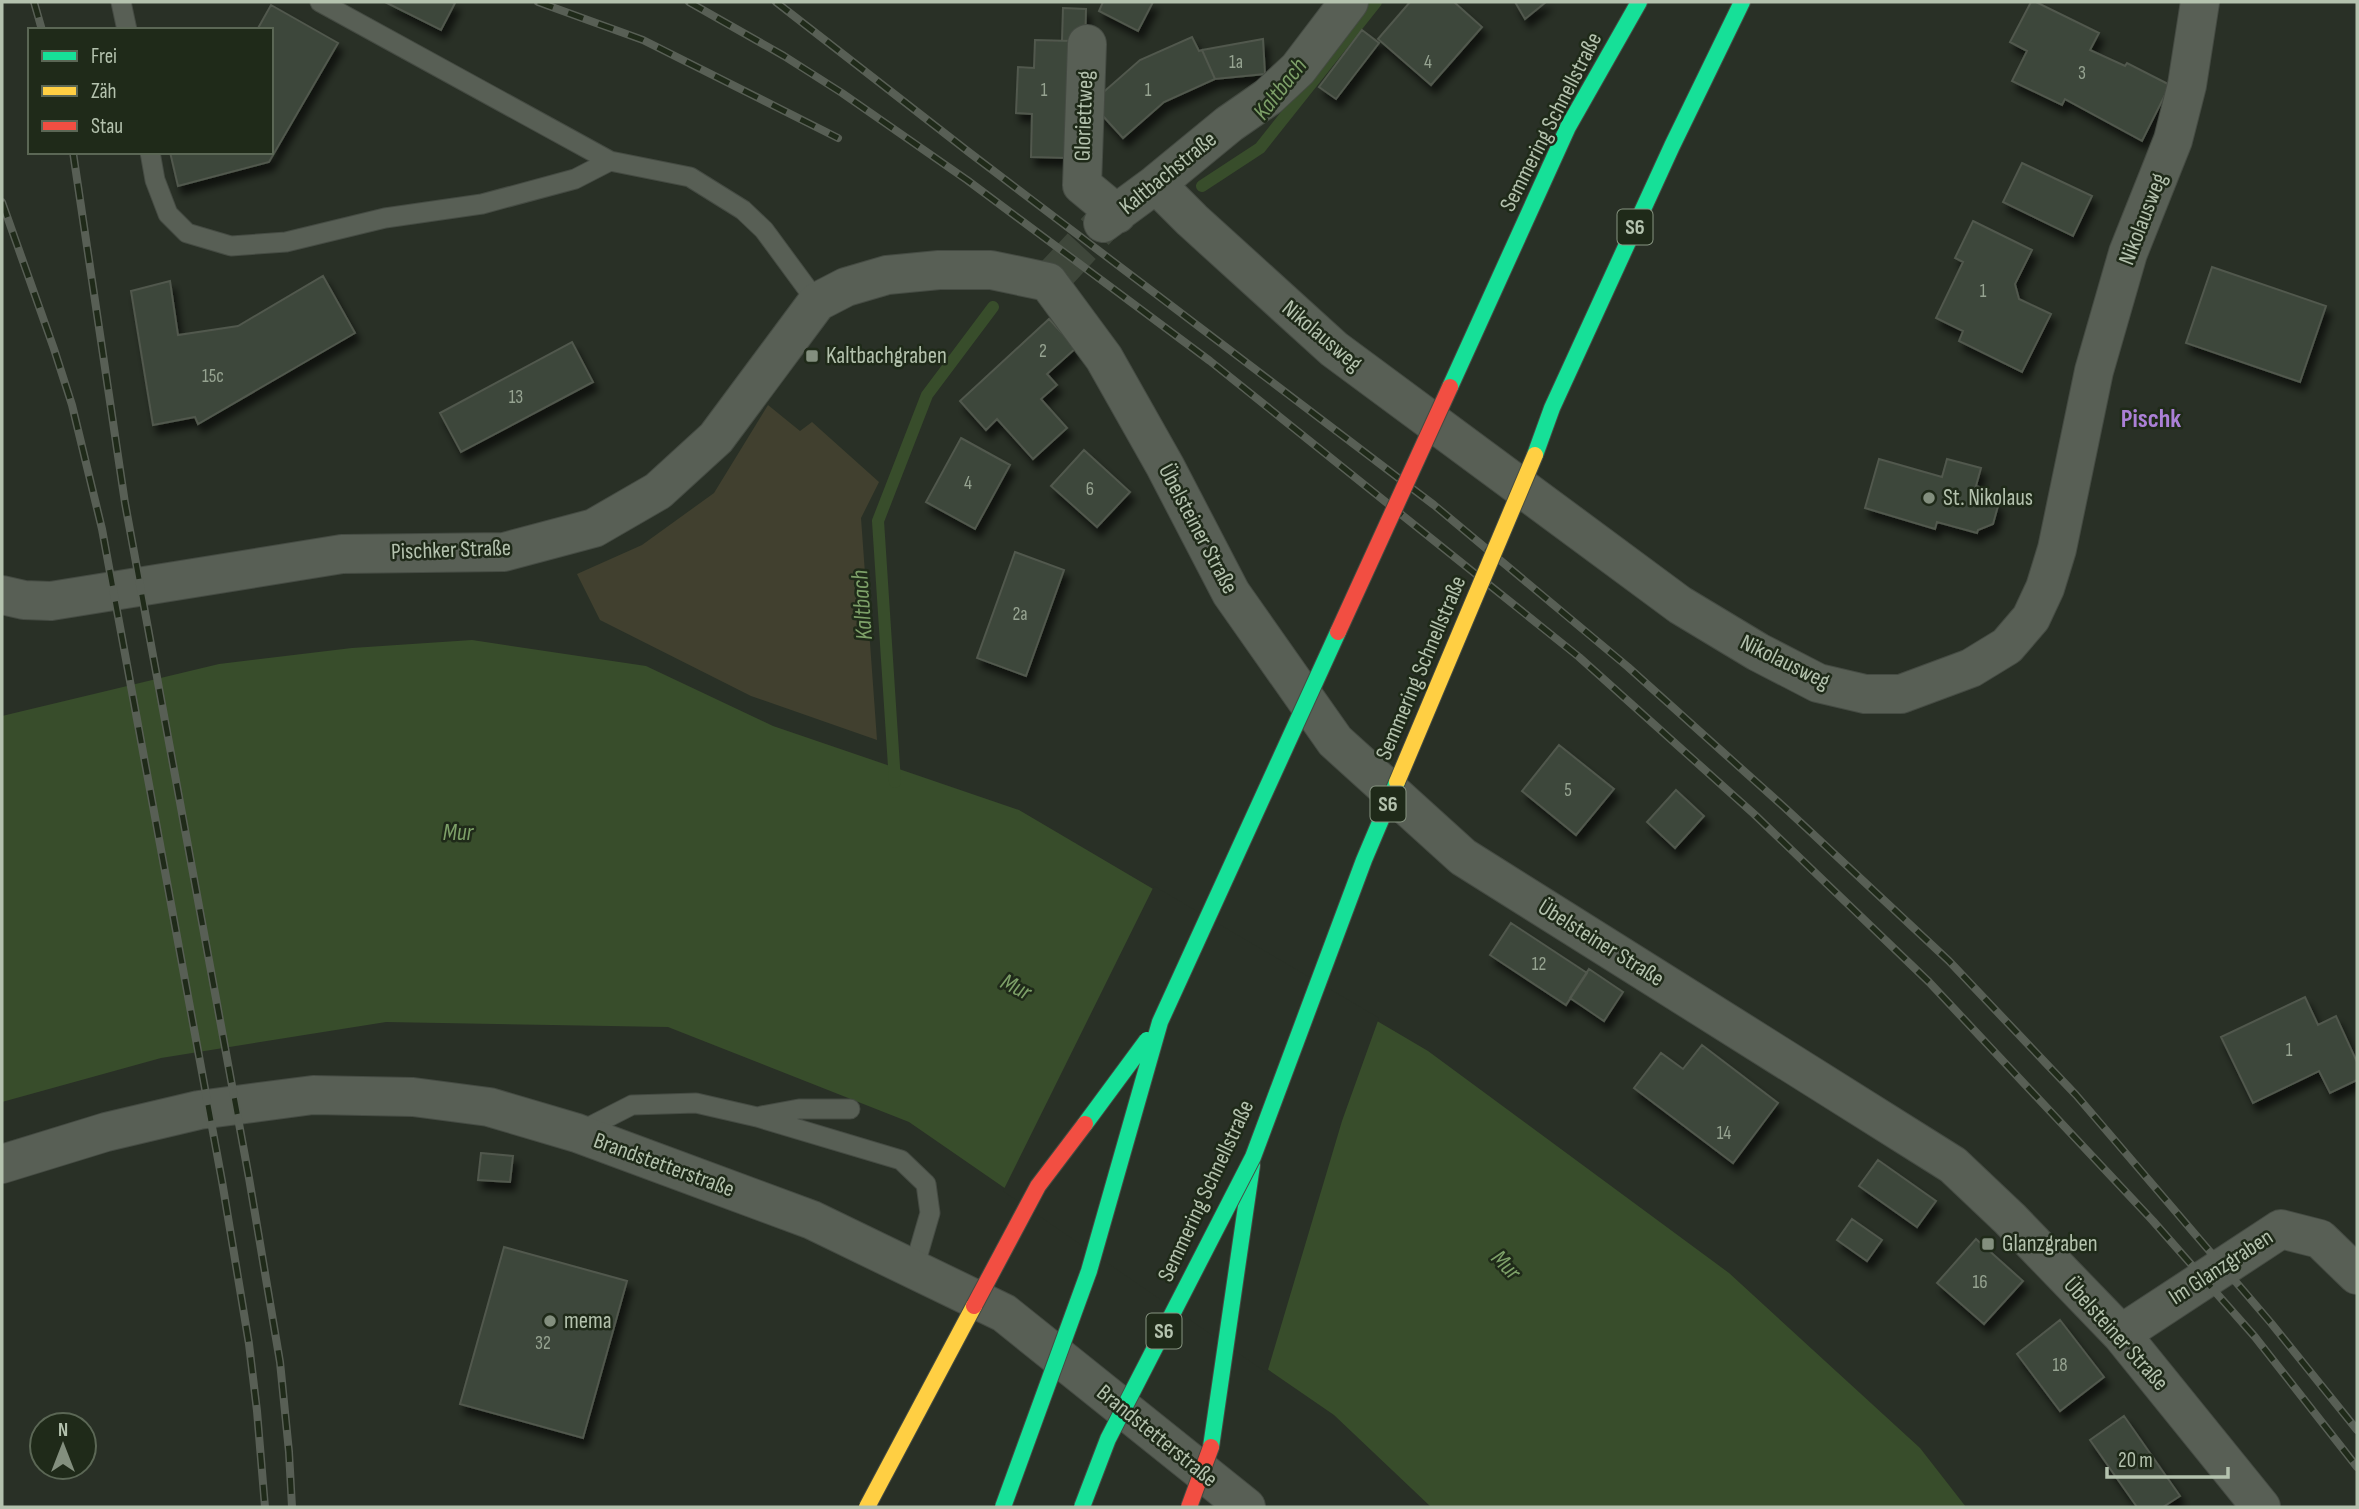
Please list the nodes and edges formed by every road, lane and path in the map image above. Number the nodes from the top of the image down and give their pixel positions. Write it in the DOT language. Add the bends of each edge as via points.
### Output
graph roads {
  1 [pos="121,2"];
  2 [pos="320,2"];
  3 [pos="1349,2"];
  4 [pos="1639,2"];
  5 [pos="1742,2"];
  6 [pos="2200,2"];
  7 [pos="127,28"];
  8 [pos="1087,44"];
  9 [pos="150,154"];
  10 [pos="610,161"];
  11 [pos="1156,184"];
  12 [pos="1110,219"];
  13 [pos="1052,278"];
  14 [pos="817,302"];
  15 [pos="2,595"];
  16 [pos="1160,1022"];
  17 [pos="850,1110"];
  18 [pos="757,1117"];
  19 [pos="577,1133"];
  20 [pos="1253,1157"];
  21 [pos="2,1164"];
  22 [pos="914,1268"];
  23 [pos="2357,1275"];
  24 [pos="2120,1334"];
  25 [pos="1211,1447"];
  26 [pos="867,1507"];
  27 [pos="1003,1507"];
  28 [pos="1082,1507"];
  29 [pos="1189,1507"];
  30 [pos="1205,1507"];
  31 [pos="1246,1507"];
  32 [pos="2261,1507"];
  1 -- 7 [label="lane"];
  2 -- 10 [label="lane"];
  3 -- 11 [label="street, Kaltbachstraße" via="1298,69"];
  4 -- 16 [label="highway, Semmering Schnellstraße, bridge" via="1568,127"];
  5 -- 20 [label="highway, Semmering Schnellstraße / S6, bridge" via="1552,408 1364,860"];
  6 -- 11 [label="street, Nikolausweg" via="2173,140 2128,253 2094,371 2045,588 2031,618 2007,646 1971,668 1901,694 1865,694 1818,683 1680,605 1334,349"];
  8 -- 12 [label="street, Gloriettweg" via="1082,185"];
  9 -- 10 [label="lane" via="168,214 187,233 232,246 286,242 385,218 482,204 575,179"];
  10 -- 14 [label="lane" via="690,177 743,210 764,230"];
  11 -- 12 [label="street, Kaltbachstraße"];
  13 -- 14 [label="street, Pischker Straße" via="991,270 887,275 846,287"];
  13 -- 24 [label="street, Übelsteiner Straße" via="1104,358 1231,593 1335,741 1463,857 1953,1165"];
  14 -- 15 [label="street, Pischker Straße" via="716,438 658,491 594,528 504,552 342,554 51,601"];
  16 -- 26 [label="highway, bridge" via="1038,1186"];
  16 -- 27 [label="highway, Semmering Schnellstraße, bridge" via="1089,1271"];
  17 -- 18 [label="lane" via="799,1109"];
  18 -- 19 [label="lane" via="696,1103 632,1105"];
  18 -- 22 [label="lane" via="901,1160 926,1184 930,1213"];
  19 -- 21 [label="street, Brandstetterstraße" via="489,1107 413,1097 313,1095 200,1110 106,1132"];
  19 -- 22 [label="street, Brandstetterstraße" via="812,1220"];
  20 -- 25 [label="highway, bridge"];
  20 -- 28 [label="highway, Semmering Schnellstraße / S6, bridge" via="1108,1439"];
  22 -- 31 [label="street, Brandstetterstraße" via="1004,1313"];
  23 -- 24 [label="street, Im Glanzgraben" via="2320,1240 2281,1229"];
  24 -- 32 [label="street, Übelsteiner Straße"];
  25 -- 29 [label="highway, bridge"];
  25 -- 30 [label="highway, bridge"];
}
